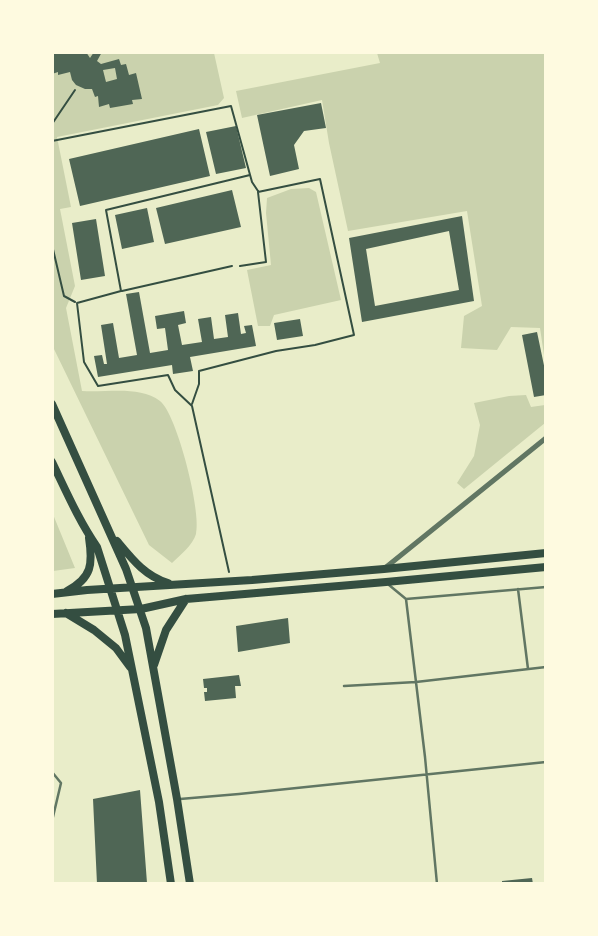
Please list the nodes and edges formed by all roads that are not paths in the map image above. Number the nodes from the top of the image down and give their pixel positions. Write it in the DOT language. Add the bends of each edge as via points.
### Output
graph roads {
  1 [pos="52,404"];
  2 [pos="545,438"];
  3 [pos="52,462"];
  4 [pos="109,530"];
  5 [pos="89,536"];
  6 [pos="545,553"];
  7 [pos="545,567"];
  8 [pos="384,569"];
  9 [pos="386,582"];
  10 [pos="174,585"];
  11 [pos="133,587"];
  12 [pos="545,587"];
  13 [pos="111,589"];
  14 [pos="518,589"];
  15 [pos="57,594"];
  16 [pos="186,598"];
  17 [pos="406,599"];
  18 [pos="141,609"];
  19 [pos="116,610"];
  20 [pos="66,613"];
  21 [pos="52,614"];
  22 [pos="153,667"];
  23 [pos="545,667"];
  24 [pos="528,669"];
  25 [pos="132,670"];
  26 [pos="416,682"];
  27 [pos="344,686"];
  28 [pos="545,762"];
  29 [pos="52,772"];
  30 [pos="426,775"];
  31 [pos="177,799"];
  32 [pos="52,821"];
  33 [pos="171,884"];
  34 [pos="190,884"];
  35 [pos="437,884"];
  1 -- 4 [label="main road"];
  2 -- 8 [label="street"];
  3 -- 5 [label="main road"];
  4 -- 10 [label="main road" via="141,569"];
  4 -- 11 [label="main road"];
  5 -- 13 [label="main road"];
  5 -- 15 [label="main road" via="89,571 81,584"];
  6 -- 8 [label="main road"];
  7 -- 9 [label="main road"];
  8 -- 9 [label="main road"];
  8 -- 10 [label="main road"];
  9 -- 16 [label="main road"];
  9 -- 17 [label="lane"];
  10 -- 11 [label="main road"];
  11 -- 13 [label="main road"];
  11 -- 18 [label="main road"];
  12 -- 14 [label="lane"];
  13 -- 15 [label="main road"];
  13 -- 19 [label="main road"];
  14 -- 17 [label="lane"];
  14 -- 24 [label="lane"];
  16 -- 18 [label="main road"];
  16 -- 22 [label="main road" via="166,630"];
  17 -- 26 [label="lane"];
  18 -- 19 [label="main road"];
  18 -- 22 [label="main road"];
  19 -- 20 [label="main road"];
  19 -- 25 [label="main road"];
  20 -- 21 [label="main road"];
  20 -- 25 [label="main road" via="116,648"];
  22 -- 31 [label="main road"];
  23 -- 24 [label="lane"];
  24 -- 26 [label="lane"];
  25 -- 33 [label="main road"];
  26 -- 27 [label="lane"];
  26 -- 30 [label="lane"];
  28 -- 30 [label="lane"];
  29 -- 32 [label="lane" via="61,783"];
  30 -- 31 [label="lane"];
  30 -- 35 [label="lane"];
  31 -- 34 [label="main road"];
}
